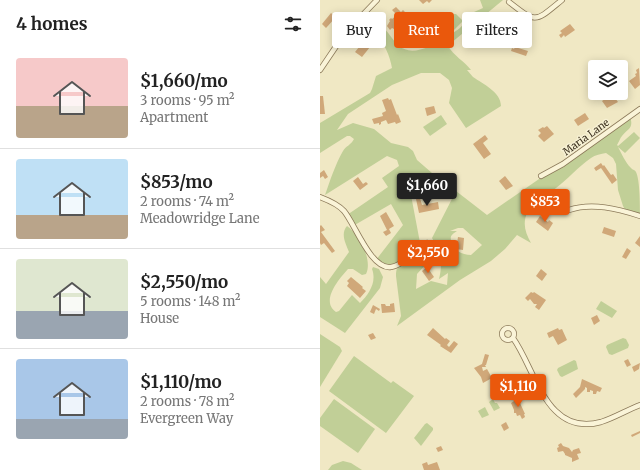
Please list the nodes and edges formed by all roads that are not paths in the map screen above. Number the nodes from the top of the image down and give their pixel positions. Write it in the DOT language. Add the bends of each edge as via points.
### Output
graph roads {
  1 [pos="377,0"];
  2 [pos="562,0"];
  3 [pos="509,2"];
  4 [pos="320,70"];
  5 [pos="640,109"];
  6 [pos="542,176"];
  7 [pos="320,197"];
  8 [pos="569,210"];
  9 [pos="640,216"];
  10 [pos="427,243"];
  11 [pos="513,338"];
  12 [pos="640,404"];
  1 -- 4 [label="street" via="347,32"];
  2 -- 3 [label="street" via="541,17 535,18 529,18"];
  5 -- 6 [label="street, Maria Lane"];
  7 -- 10 [label="street" via="336,204 344,211 370,254 385,267 391,268 399,264"];
  8 -- 9 [label="street" via="580,207 609,208"];
  11 -- 12 [label="street" via="547,402 561,417 582,424 594,424"];
}
